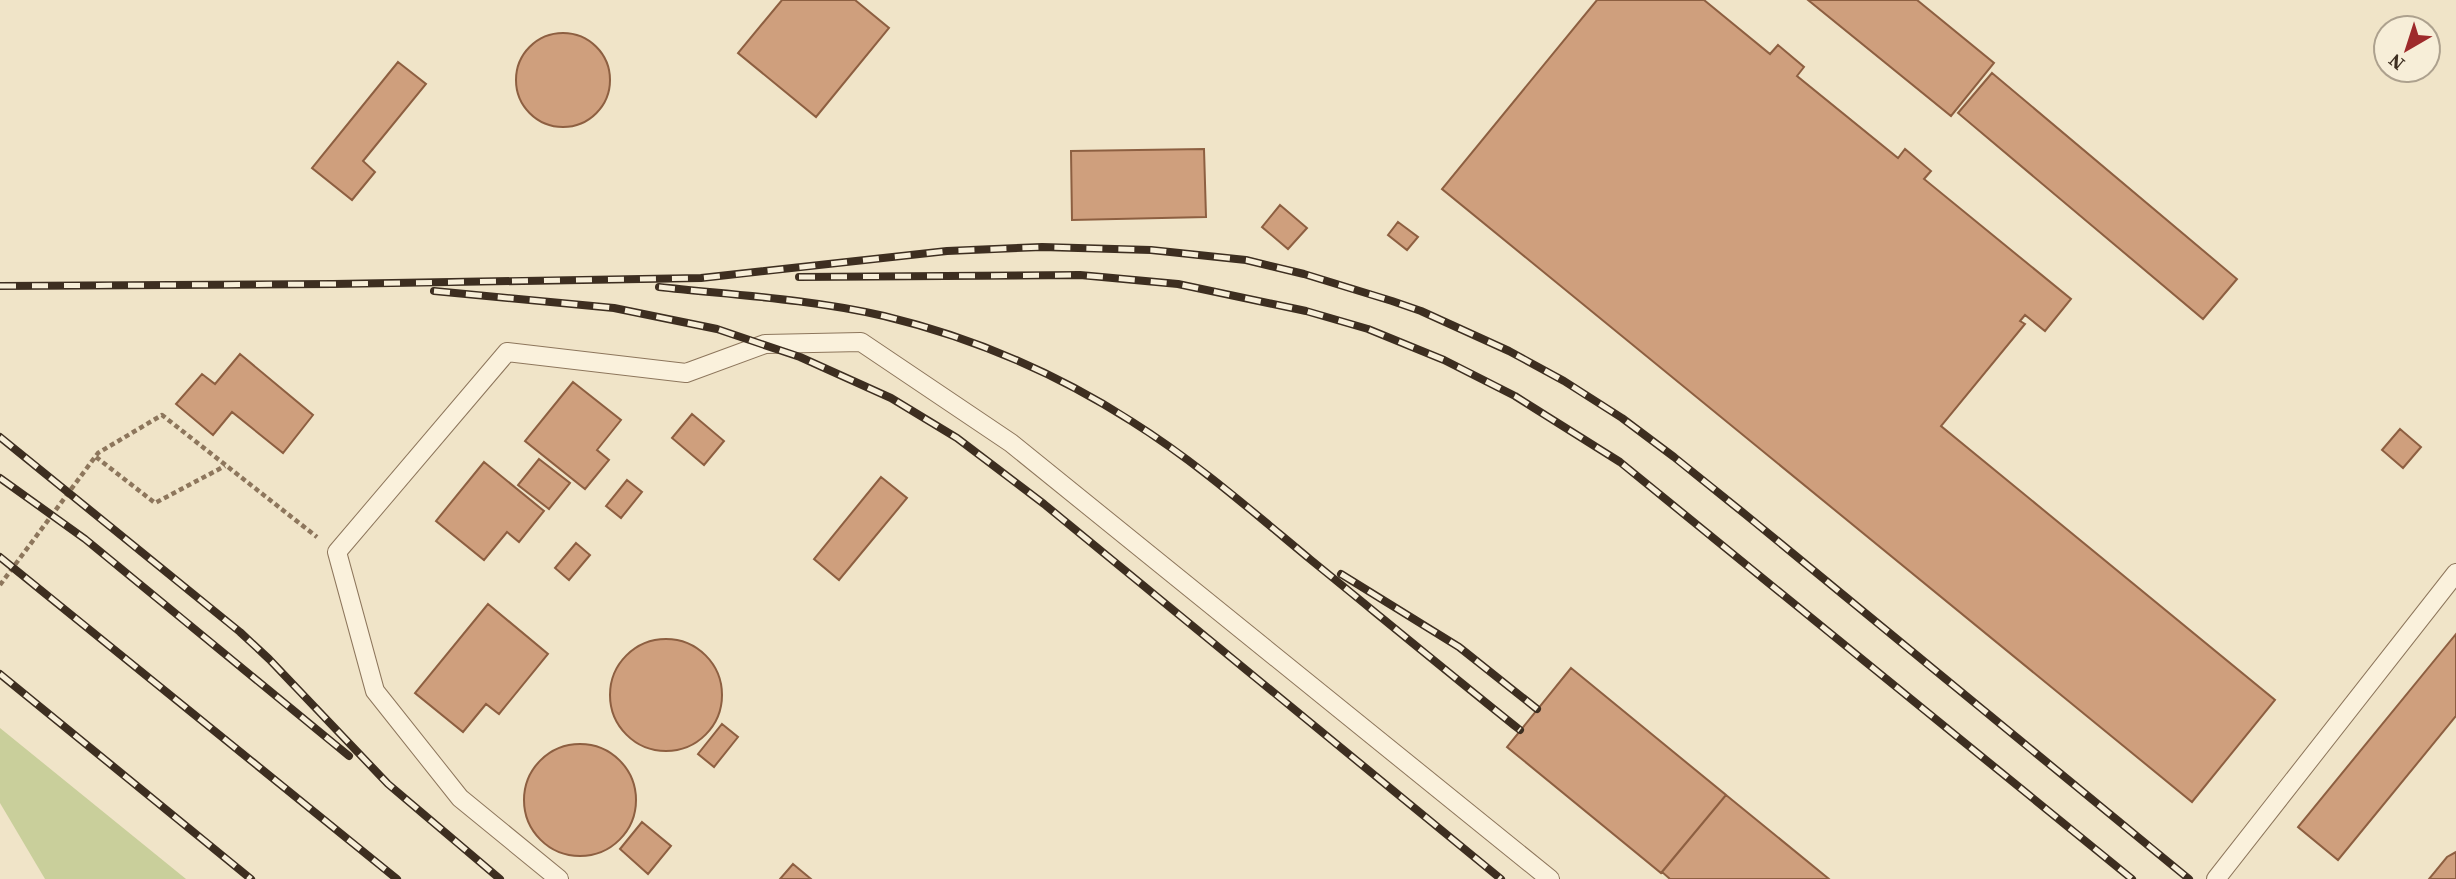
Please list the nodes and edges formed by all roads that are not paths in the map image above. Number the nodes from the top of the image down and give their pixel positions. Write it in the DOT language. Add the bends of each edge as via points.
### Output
graph roads {
  1 [pos="2456,573"];
  2 [pos="559,879"];
  3 [pos="1550,879"];
  4 [pos="2216,879"];
  1 -- 4 [label="lane"];
  2 -- 3 [label="lane" via="460,798 375,691 337,552 507,352 686,373 765,344 861,342 1011,443"];
}
